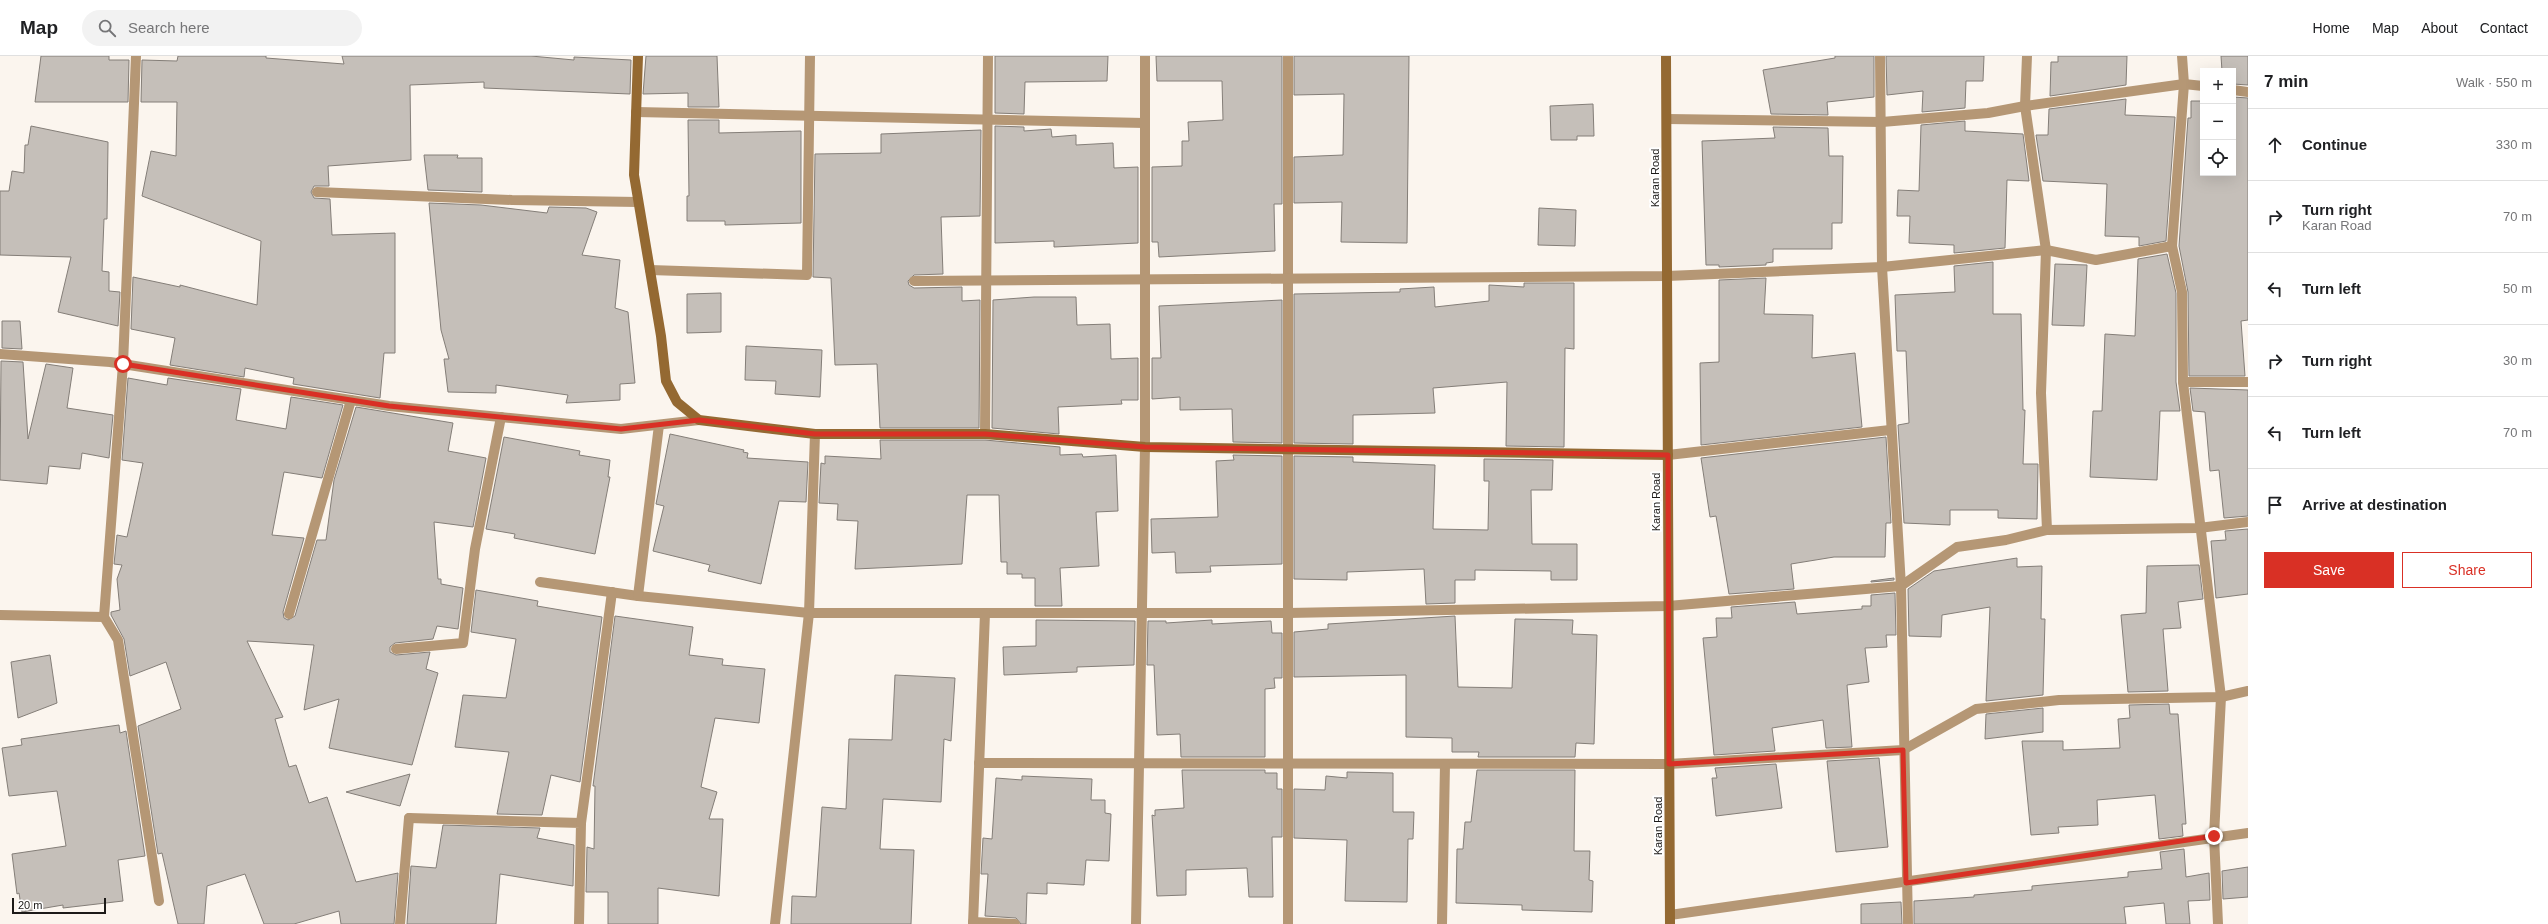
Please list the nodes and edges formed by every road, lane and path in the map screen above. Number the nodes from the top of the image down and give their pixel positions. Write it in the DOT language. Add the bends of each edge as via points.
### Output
graph roads {
  1 [pos="136,56"];
  2 [pos="638,56"];
  3 [pos="810,56"];
  4 [pos="988,56"];
  5 [pos="1145,56"];
  6 [pos="1288,56"];
  7 [pos="1666,56"];
  8 [pos="1880,56"];
  9 [pos="2027,56"];
  10 [pos="2182,56"];
  11 [pos="2184,84"];
  12 [pos="2200,86"];
  13 [pos="2236,90"];
  14 [pos="2248,92"];
  15 [pos="2025,106"];
  16 [pos="636,112"];
  17 [pos="809,116"];
  18 [pos="1667,119"];
  19 [pos="988,120"];
  20 [pos="1882,122"];
  21 [pos="1145,123"];
  22 [pos="317,192"];
  23 [pos="638,202"];
  24 [pos="2172,246"];
  25 [pos="2046,250"];
  26 [pos="1882,267"];
  27 [pos="650,270"];
  28 [pos="1667,276"];
  29 [pos="1288,279"];
  30 [pos="988,280"];
  31 [pos="914,281"];
  32 [pos="1145,281"];
  33 [pos="0,354"];
  34 [pos="123,364"];
  35 [pos="2183,382"];
  36 [pos="2248,382"];
  37 [pos="351,400"];
  38 [pos="501,417"];
  39 [pos="699,420"];
  40 [pos="659,425"];
  41 [pos="1890,430"];
  42 [pos="815,434"];
  43 [pos="985,434"];
  44 [pos="1145,447"];
  45 [pos="1288,449"];
  46 [pos="1668,455"];
  47 [pos="2248,522"];
  48 [pos="2199,528"];
  49 [pos="2047,530"];
  50 [pos="540,582"];
  51 [pos="1901,586"];
  52 [pos="612,592"];
  53 [pos="638,596"];
  54 [pos="1668,606"];
  55 [pos="809,613"];
  56 [pos="985,613"];
  57 [pos="1141,613"];
  58 [pos="1288,613"];
  59 [pos="289,614"];
  60 [pos="0,615"];
  61 [pos="104,617"];
  62 [pos="396,648"];
  63 [pos="2248,691"];
  64 [pos="2221,697"];
  65 [pos="1903,750"];
  66 [pos="979,763"];
  67 [pos="1138,764"];
  68 [pos="1288,764"];
  69 [pos="1445,764"];
  70 [pos="1669,764"];
  71 [pos="581,823"];
  72 [pos="2248,833"];
  73 [pos="2214,836"];
  74 [pos="1906,883"];
  75 [pos="159,901"];
  76 [pos="1670,920"];
  77 [pos="973,923"];
  78 [pos="400,924"];
  79 [pos="579,924"];
  80 [pos="775,924"];
  81 [pos="1015,924"];
  82 [pos="1136,924"];
  83 [pos="1288,924"];
  84 [pos="1442,924"];
  85 [pos="1908,924"];
  86 [pos="2218,924"];
  1 -- 34 [label="street"];
  2 -- 16 [label="street"];
  3 -- 17 [label="street"];
  4 -- 19 [label="street"];
  5 -- 21 [label="street"];
  6 -- 29 [label="street"];
  7 -- 18 [label="street, Karan Road"];
  8 -- 20 [label="street"];
  9 -- 15 [label="street"];
  10 -- 11 [label="street"];
  11 -- 12 [label="street"];
  11 -- 15 [label="street"];
  11 -- 24 [label="street"];
  13 -- 14 [label="street"];
  15 -- 20 [label="street" via="1988,113"];
  15 -- 25 [label="street"];
  16 -- 17 [label="street"];
  16 -- 23 [label="street" via="634,175"];
  17 -- 19 [label="street"];
  17 -- 27 [label="street" via="807,275"];
  18 -- 20 [label="street"];
  18 -- 28 [label="street, Karan Road"];
  19 -- 21 [label="street"];
  19 -- 30 [label="street"];
  20 -- 26 [label="street"];
  21 -- 32 [label="street"];
  22 -- 23 [label="street"];
  23 -- 27 [label="street"];
  24 -- 25 [label="street" via="2096,260"];
  24 -- 35 [label="street" via="2182,292"];
  25 -- 26 [label="street"];
  25 -- 49 [label="street" via="2041,393"];
  26 -- 28 [label="street"];
  26 -- 41 [label="street"];
  27 -- 39 [label="street" via="666,382 677,402"];
  28 -- 29 [label="street"];
  28 -- 46 [label="street, Karan Road"];
  29 -- 32 [label="street"];
  29 -- 45 [label="street"];
  30 -- 31 [label="street"];
  30 -- 32 [label="street"];
  30 -- 43 [label="street"];
  32 -- 44 [label="street"];
  33 -- 34 [label="street"];
  34 -- 37 [label="street"];
  34 -- 61 [label="street"];
  35 -- 36 [label="street"];
  35 -- 48 [label="street"];
  37 -- 38 [label="street"];
  37 -- 59 [label="street"];
  38 -- 40 [label="street" via="621,429"];
  38 -- 62 [label="street" via="475,549 463,643"];
  39 -- 40 [label="street"];
  39 -- 42 [label="street"];
  40 -- 53 [label="street"];
  41 -- 46 [label="street"];
  41 -- 51 [label="street"];
  42 -- 43 [label="street"];
  42 -- 55 [label="street"];
  43 -- 44 [label="street"];
  44 -- 45 [label="street"];
  44 -- 57 [label="street"];
  45 -- 46 [label="street"];
  45 -- 58 [label="street"];
  46 -- 54 [label="street, Karan Road"];
  47 -- 48 [label="street"];
  48 -- 49 [label="street"];
  48 -- 64 [label="street"];
  49 -- 51 [label="street" via="2006,540 1957,547"];
  50 -- 52 [label="street"];
  51 -- 54 [label="street"];
  51 -- 65 [label="street"];
  52 -- 53 [label="street"];
  52 -- 71 [label="street"];
  53 -- 55 [label="street"];
  54 -- 58 [label="street"];
  54 -- 70 [label="street, Karan Road"];
  55 -- 56 [label="street"];
  55 -- 80 [label="street"];
  56 -- 57 [label="street"];
  56 -- 66 [label="street"];
  57 -- 58 [label="street"];
  57 -- 67 [label="street"];
  58 -- 68 [label="street"];
  60 -- 61 [label="street"];
  61 -- 75 [label="street" via="118,640"];
  63 -- 64 [label="street"];
  64 -- 65 [label="street" via="2059,700 1976,709"];
  64 -- 73 [label="street"];
  65 -- 70 [label="street"];
  65 -- 74 [label="street"];
  66 -- 67 [label="street"];
  66 -- 77 [label="street"];
  67 -- 68 [label="street"];
  67 -- 82 [label="street"];
  68 -- 69 [label="street"];
  68 -- 83 [label="street"];
  69 -- 70 [label="street"];
  69 -- 84 [label="street"];
  70 -- 76 [label="street, Karan Road"];
  71 -- 78 [label="street" via="409,818"];
  71 -- 79 [label="street"];
  72 -- 73 [label="street"];
  73 -- 74 [label="street"];
  73 -- 86 [label="street"];
  74 -- 76 [label="street"];
  74 -- 85 [label="street"];
  77 -- 81 [label="street"];
}
